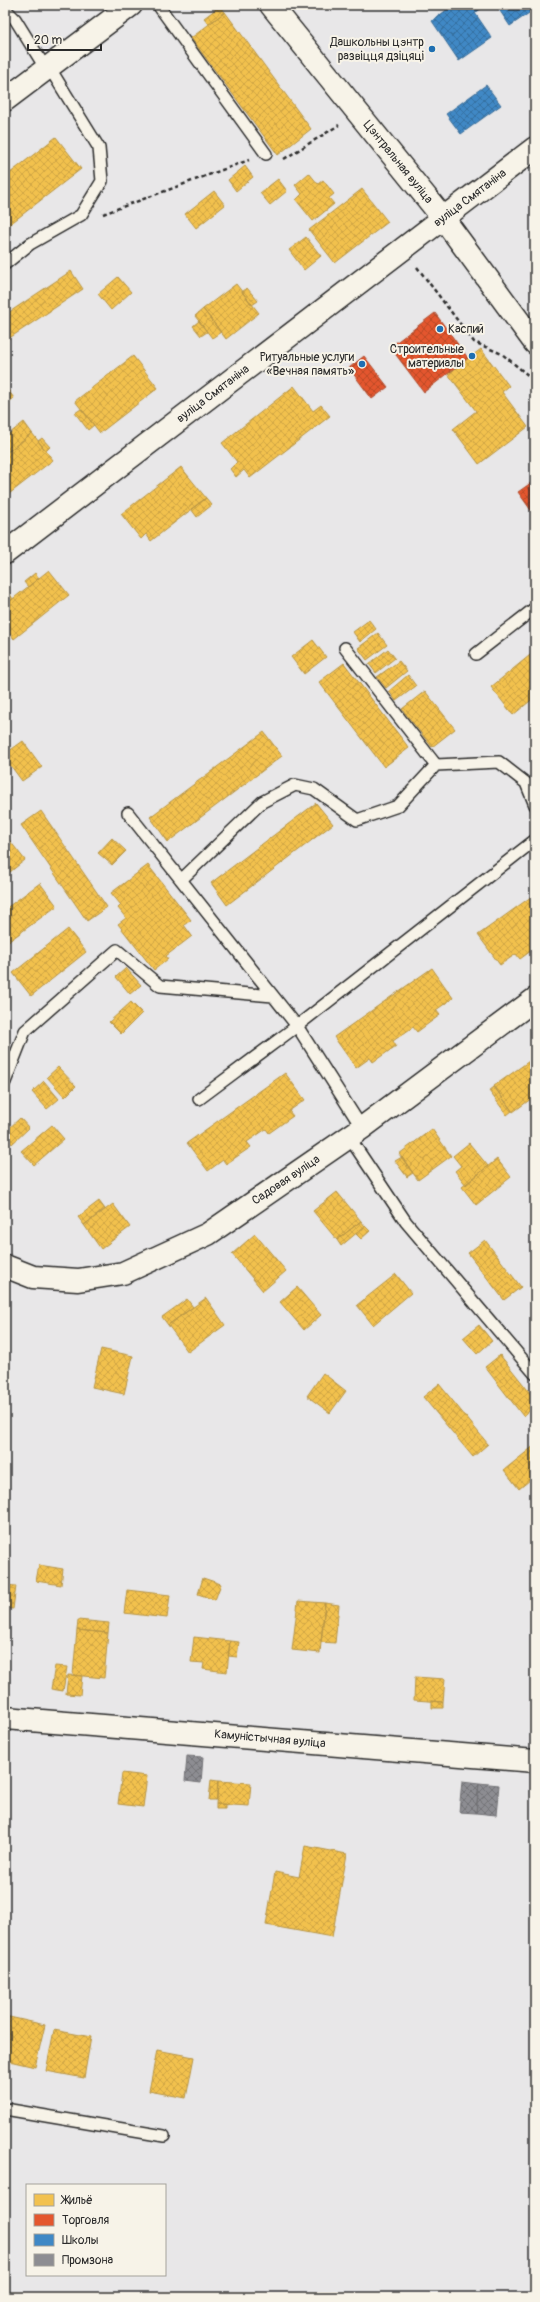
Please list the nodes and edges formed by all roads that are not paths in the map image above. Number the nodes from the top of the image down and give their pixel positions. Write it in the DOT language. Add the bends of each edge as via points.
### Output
graph roads {
  1 [pos="131,5"];
  2 [pos="158,5"];
  3 [pos="271,5"];
  4 [pos="5,9"];
  5 [pos="48,68"];
  6 [pos="5,100"];
  7 [pos="535,148"];
  8 [pos="266,154"];
  9 [pos="443,218"];
  10 [pos="5,264"];
  11 [pos="535,343"];
  12 [pos="5,553"];
  13 [pos="535,608"];
  14 [pos="345,648"];
  15 [pos="476,654"];
  16 [pos="436,765"];
  17 [pos="530,783"];
  18 [pos="535,805"];
  19 [pos="128,813"];
  20 [pos="535,840"];
  21 [pos="181,880"];
  22 [pos="273,996"];
  23 [pos="535,999"];
  24 [pos="297,1026"];
  25 [pos="5,1082"];
  26 [pos="199,1098"];
  27 [pos="356,1132"];
  28 [pos="5,1266"];
  29 [pos="535,1374"];
  30 [pos="5,1718"];
  31 [pos="535,1761"];
  32 [pos="5,2109"];
  33 [pos="164,2136"];
  1 -- 5 [label="street"];
  2 -- 8 [label="lane"];
  3 -- 9 [label="street, Цэнтральная вуліца"];
  4 -- 5 [label="lane" via="15,19"];
  5 -- 6 [label="street"];
  5 -- 10 [label="lane" via="99,148 102,181 81,215 30,244"];
  7 -- 9 [label="street, вуліца Смятаніна"];
  9 -- 11 [label="street, Цэнтральная вуліца"];
  9 -- 12 [label="street, вуліца Смятаніна"];
  13 -- 15 [label="lane"];
  14 -- 16 [label="lane"];
  16 -- 17 [label="lane" via="500,762"];
  16 -- 21 [label="lane" via="398,806 357,820 314,789 295,785 262,802"];
  17 -- 18 [label="lane"];
  19 -- 21 [label="lane"];
  20 -- 24 [label="lane"];
  21 -- 22 [label="lane"];
  22 -- 24 [label="lane"];
  22 -- 25 [label="lane" via="160,986 118,950 25,1031"];
  23 -- 27 [label="street, Садовая вуліца"];
  24 -- 26 [label="lane"];
  24 -- 27 [label="lane"];
  27 -- 28 [label="street, Садовая вуліца" via="208,1234 123,1273 78,1280 33,1277"];
  27 -- 29 [label="lane" via="406,1222"];
  30 -- 31 [label="street, Камуністычная вуліца"];
  32 -- 33 [label="lane"];
}
